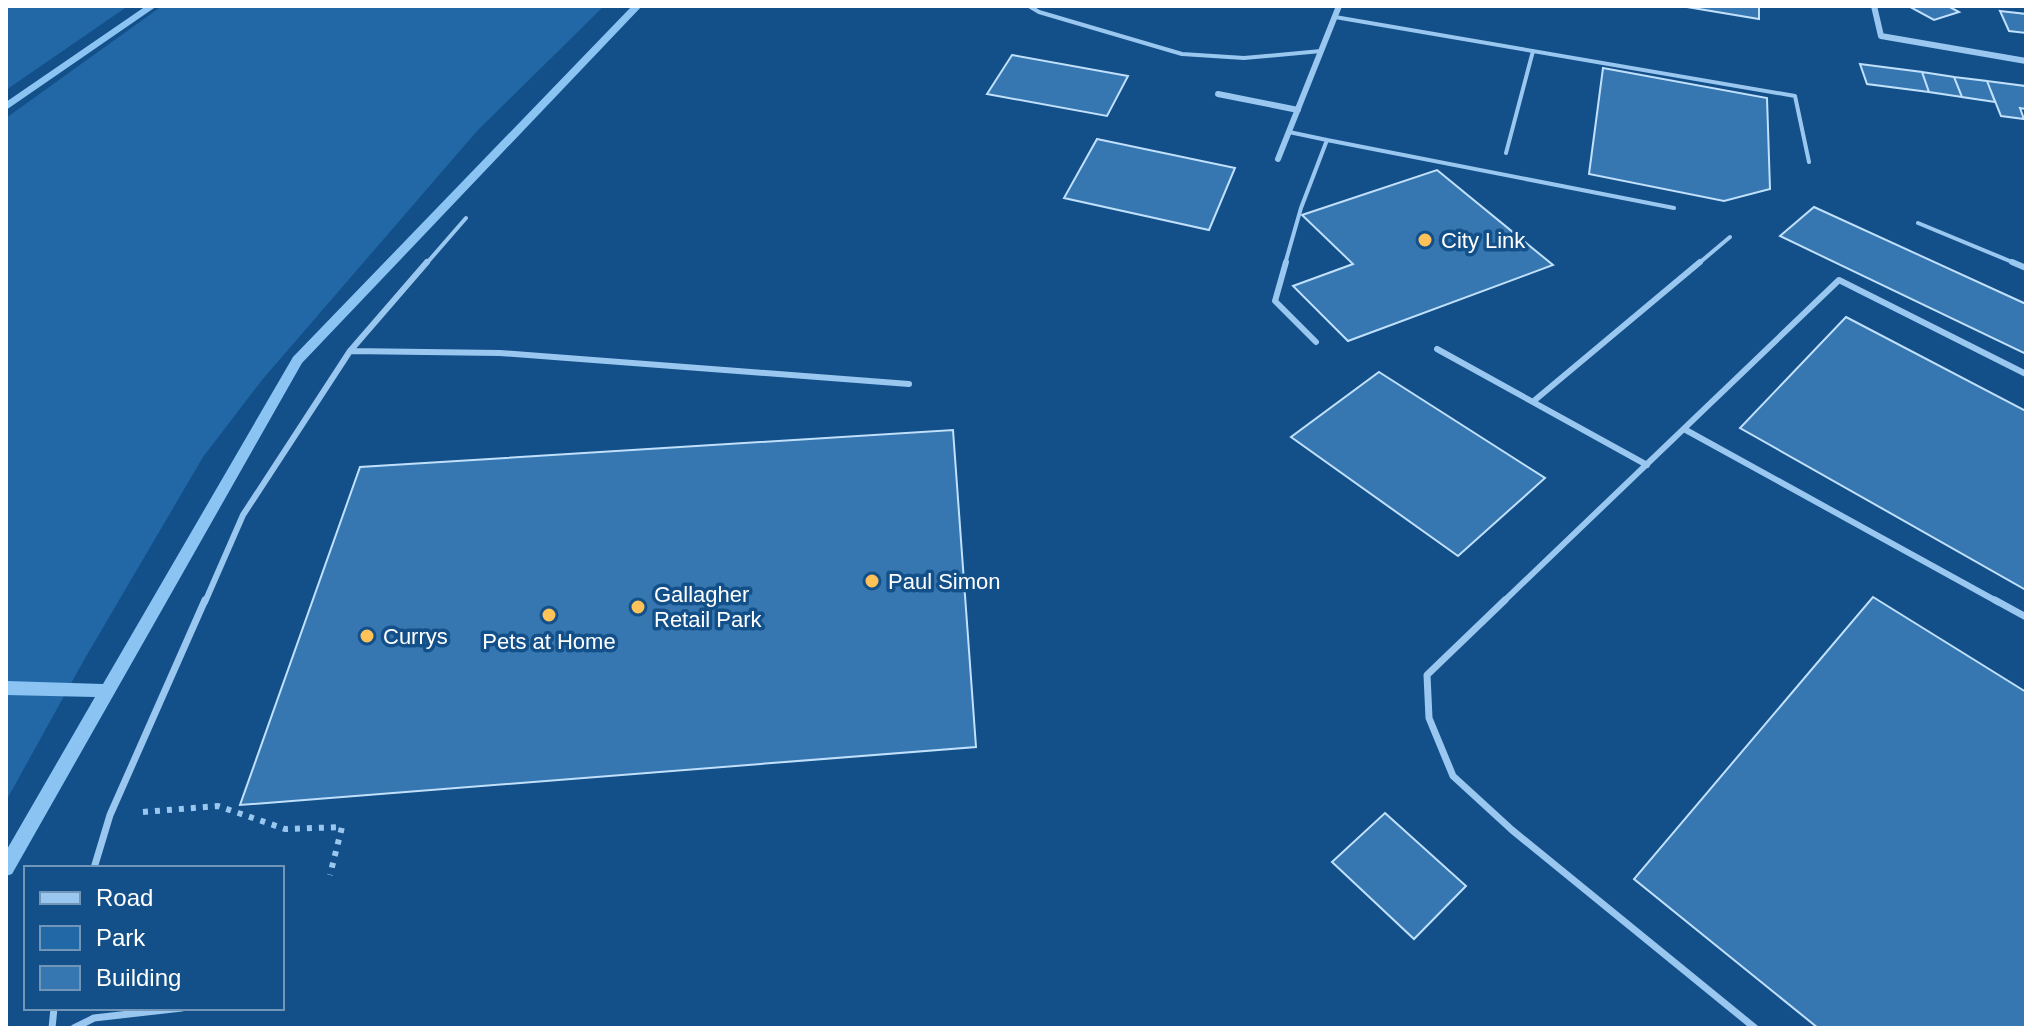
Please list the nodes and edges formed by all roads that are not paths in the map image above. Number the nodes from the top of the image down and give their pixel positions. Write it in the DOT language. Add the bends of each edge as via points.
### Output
graph roads {
  1 [pos="1029,6"];
  2 [pos="1339,6"];
  3 [pos="1874,6"];
  4 [pos="1335,17"];
  5 [pos="1321,51"];
  6 [pos="1533,51"];
  7 [pos="2026,61"];
  8 [pos="1218,94"];
  9 [pos="1298,110"];
  10 [pos="1289,132"];
  11 [pos="1327,140"];
  12 [pos="1506,153"];
  13 [pos="1278,159"];
  14 [pos="1809,162"];
  15 [pos="1674,208"];
  16 [pos="466,218"];
  17 [pos="1918,223"];
  18 [pos="1730,237"];
  19 [pos="2026,268"];
  20 [pos="1316,342"];
  21 [pos="1437,349"];
  22 [pos="350,351"];
  23 [pos="2026,374"];
  24 [pos="909,384"];
  25 [pos="1535,400"];
  26 [pos="1684,429"];
  27 [pos="1647,465"];
  28 [pos="2026,617"];
  29 [pos="95,866"];
  30 [pos="164,1010"];
  31 [pos="74,1028"];
  32 [pos="1755,1028"];
  1 -- 5 [label="lane" via="1182,54 1244,58"];
  2 -- 4 [label="street"];
  3 -- 7 [label="street" via="1881,36"];
  4 -- 5 [label="street"];
  4 -- 6 [label="lane"];
  5 -- 9 [label="street"];
  6 -- 12 [label="lane"];
  6 -- 14 [label="lane" via="1795,96"];
  8 -- 9 [label="street"];
  9 -- 10 [label="street"];
  10 -- 11 [label="lane"];
  10 -- 13 [label="street"];
  11 -- 15 [label="lane"];
  11 -- 20 [label="lane" via="1275,301"];
  16 -- 22 [label="lane"];
  17 -- 19 [label="lane"];
  18 -- 25 [label="lane"];
  21 -- 25 [label="lane"];
  22 -- 24 [label="lane" via="500,353"];
  22 -- 29 [label="lane" via="243,515 110,815"];
  23 -- 26 [label="lane" via="1839,280"];
  25 -- 27 [label="lane"];
  26 -- 27 [label="lane"];
  26 -- 28 [label="lane"];
  27 -- 32 [label="lane" via="1427,675 1429,718 1453,776"];
  30 -- 31 [label="lane" via="94,1018"];
}
